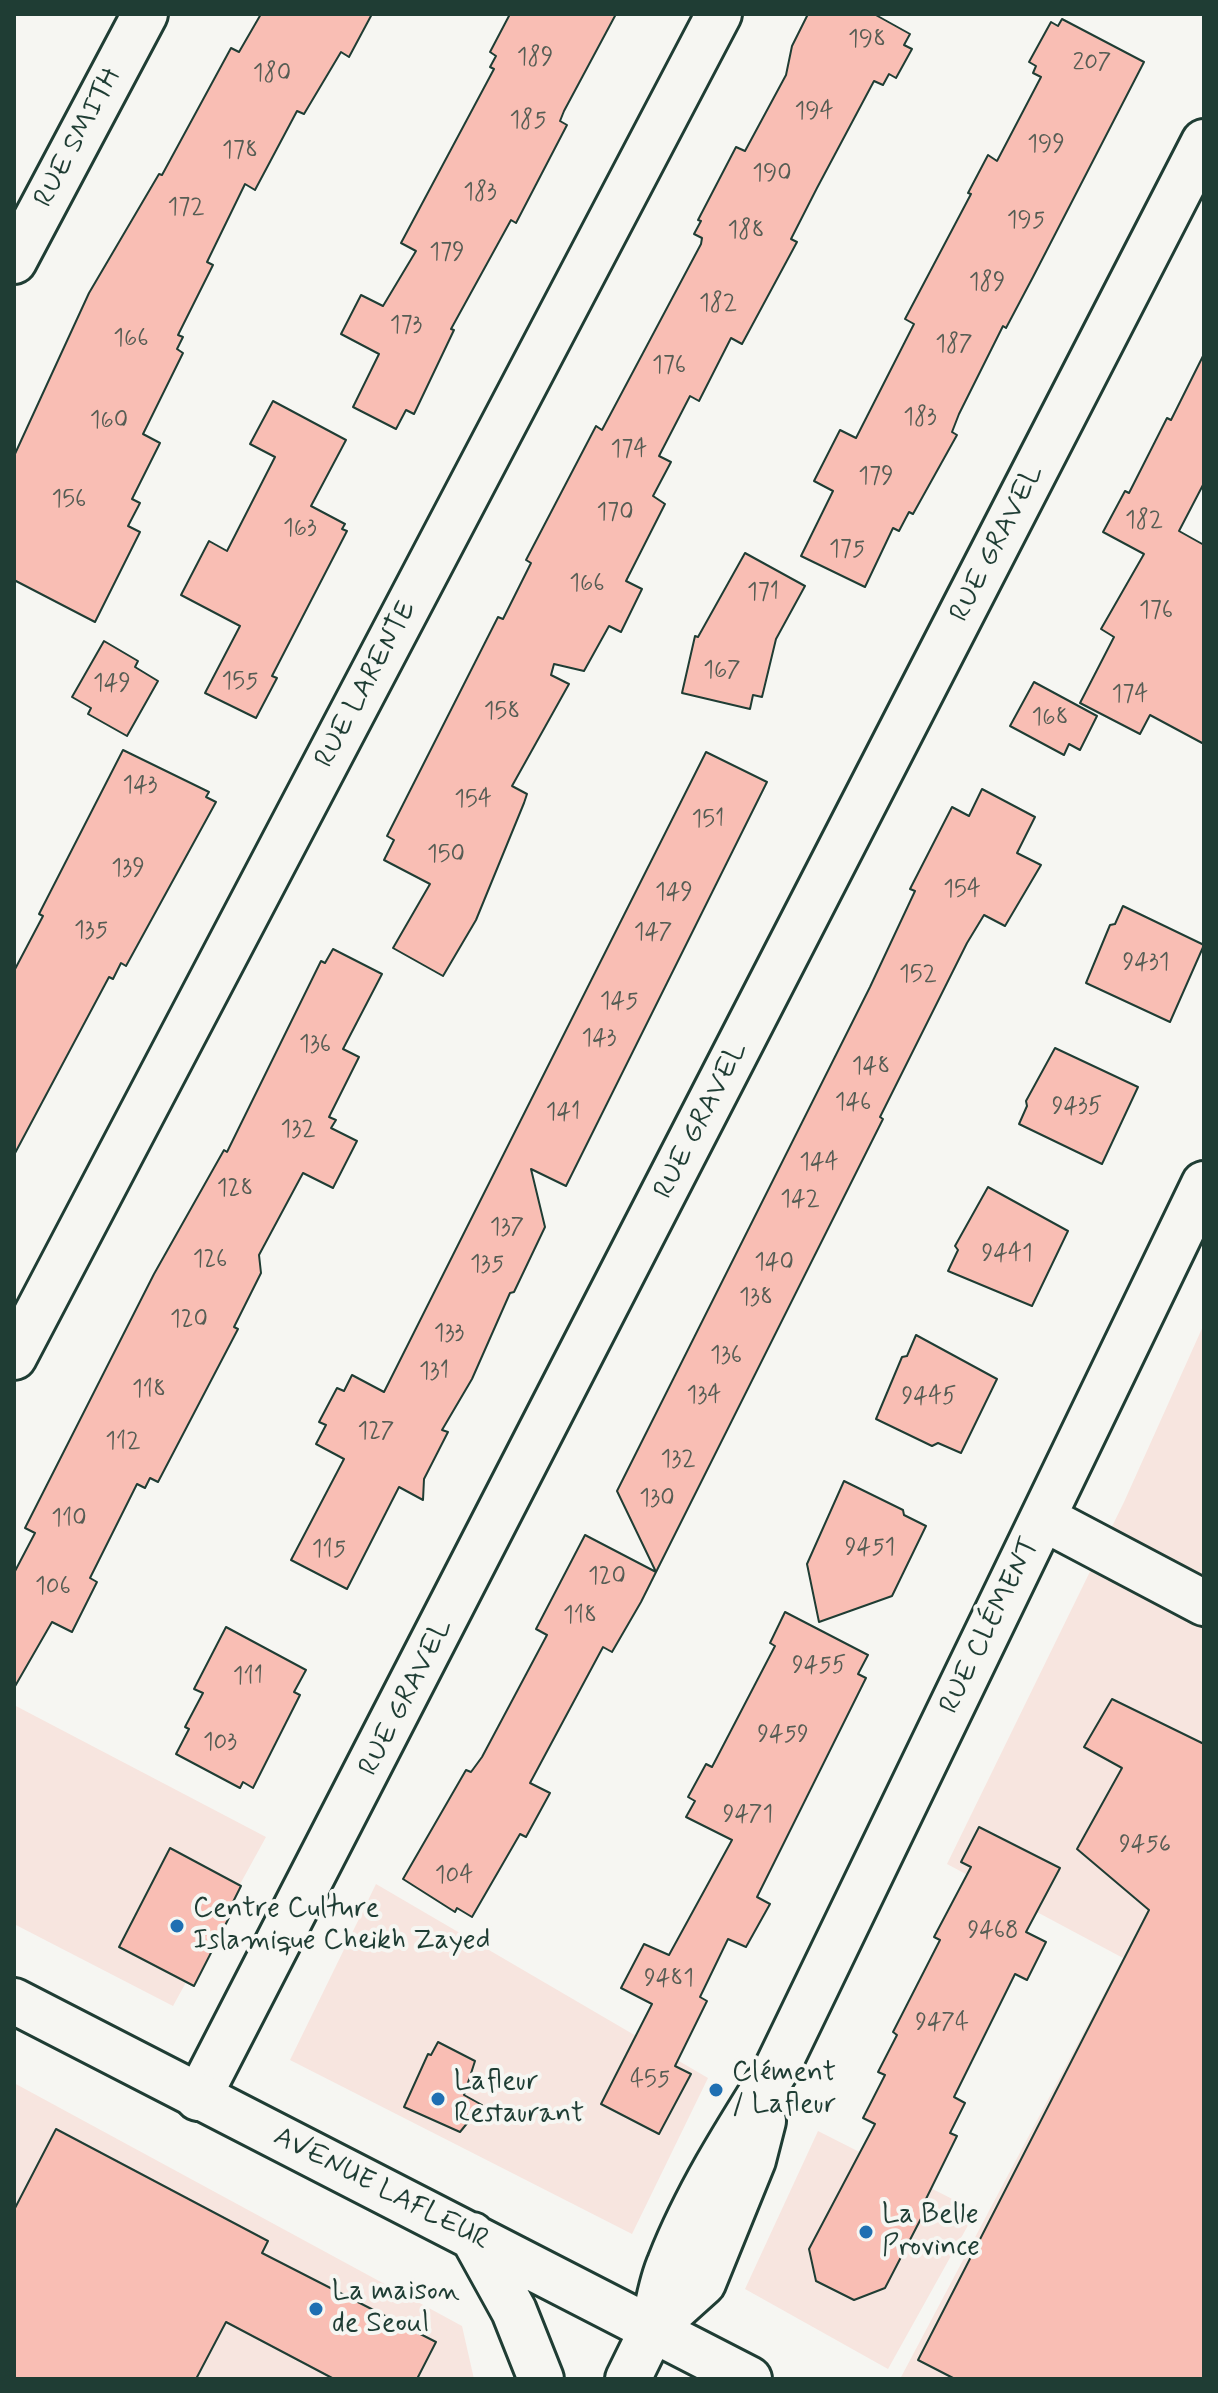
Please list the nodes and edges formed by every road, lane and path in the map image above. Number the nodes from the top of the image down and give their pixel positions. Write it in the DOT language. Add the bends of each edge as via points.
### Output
graph roads {
  1 [pos="145,14"];
  2 [pos="719,14"];
  3 [pos="1204,142"];
  4 [pos="14,261"];
  5 [pos="1204,1184"];
  6 [pos="14,1357"];
  7 [pos="1043,1518"];
  8 [pos="1204,1603"];
  9 [pos="14,2001"];
  10 [pos="198,2098"];
  11 [pos="472,2235"];
  12 [pos="653,2328"];
  13 [pos="541,2379"];
  14 [pos="628,2379"];
  15 [pos="749,2379"];
  1 -- 4 [label="street, RUE SMITH"];
  2 -- 6 [label="street, RUE LARENTE"];
  3 -- 10 [label="street, RUE GRAVEL"];
  5 -- 7 [label="street, RUE CLÉMENT"];
  7 -- 8 [label="street"];
  7 -- 12 [label="street, RUE CLÉMENT" via="777,2068 753,2160 716,2258 703,2283"];
  9 -- 10 [label="street, AVENUE LAFLEUR"];
  10 -- 11 [label="street, AVENUE LAFLEUR"];
  11 -- 12 [label="street, AVENUE LAFLEUR"];
  11 -- 13 [label="street" via="514,2311"];
  12 -- 14 [label="street, RUE CLÉMENT"];
  12 -- 15 [label="street, AVENUE LAFLEUR"];
}
